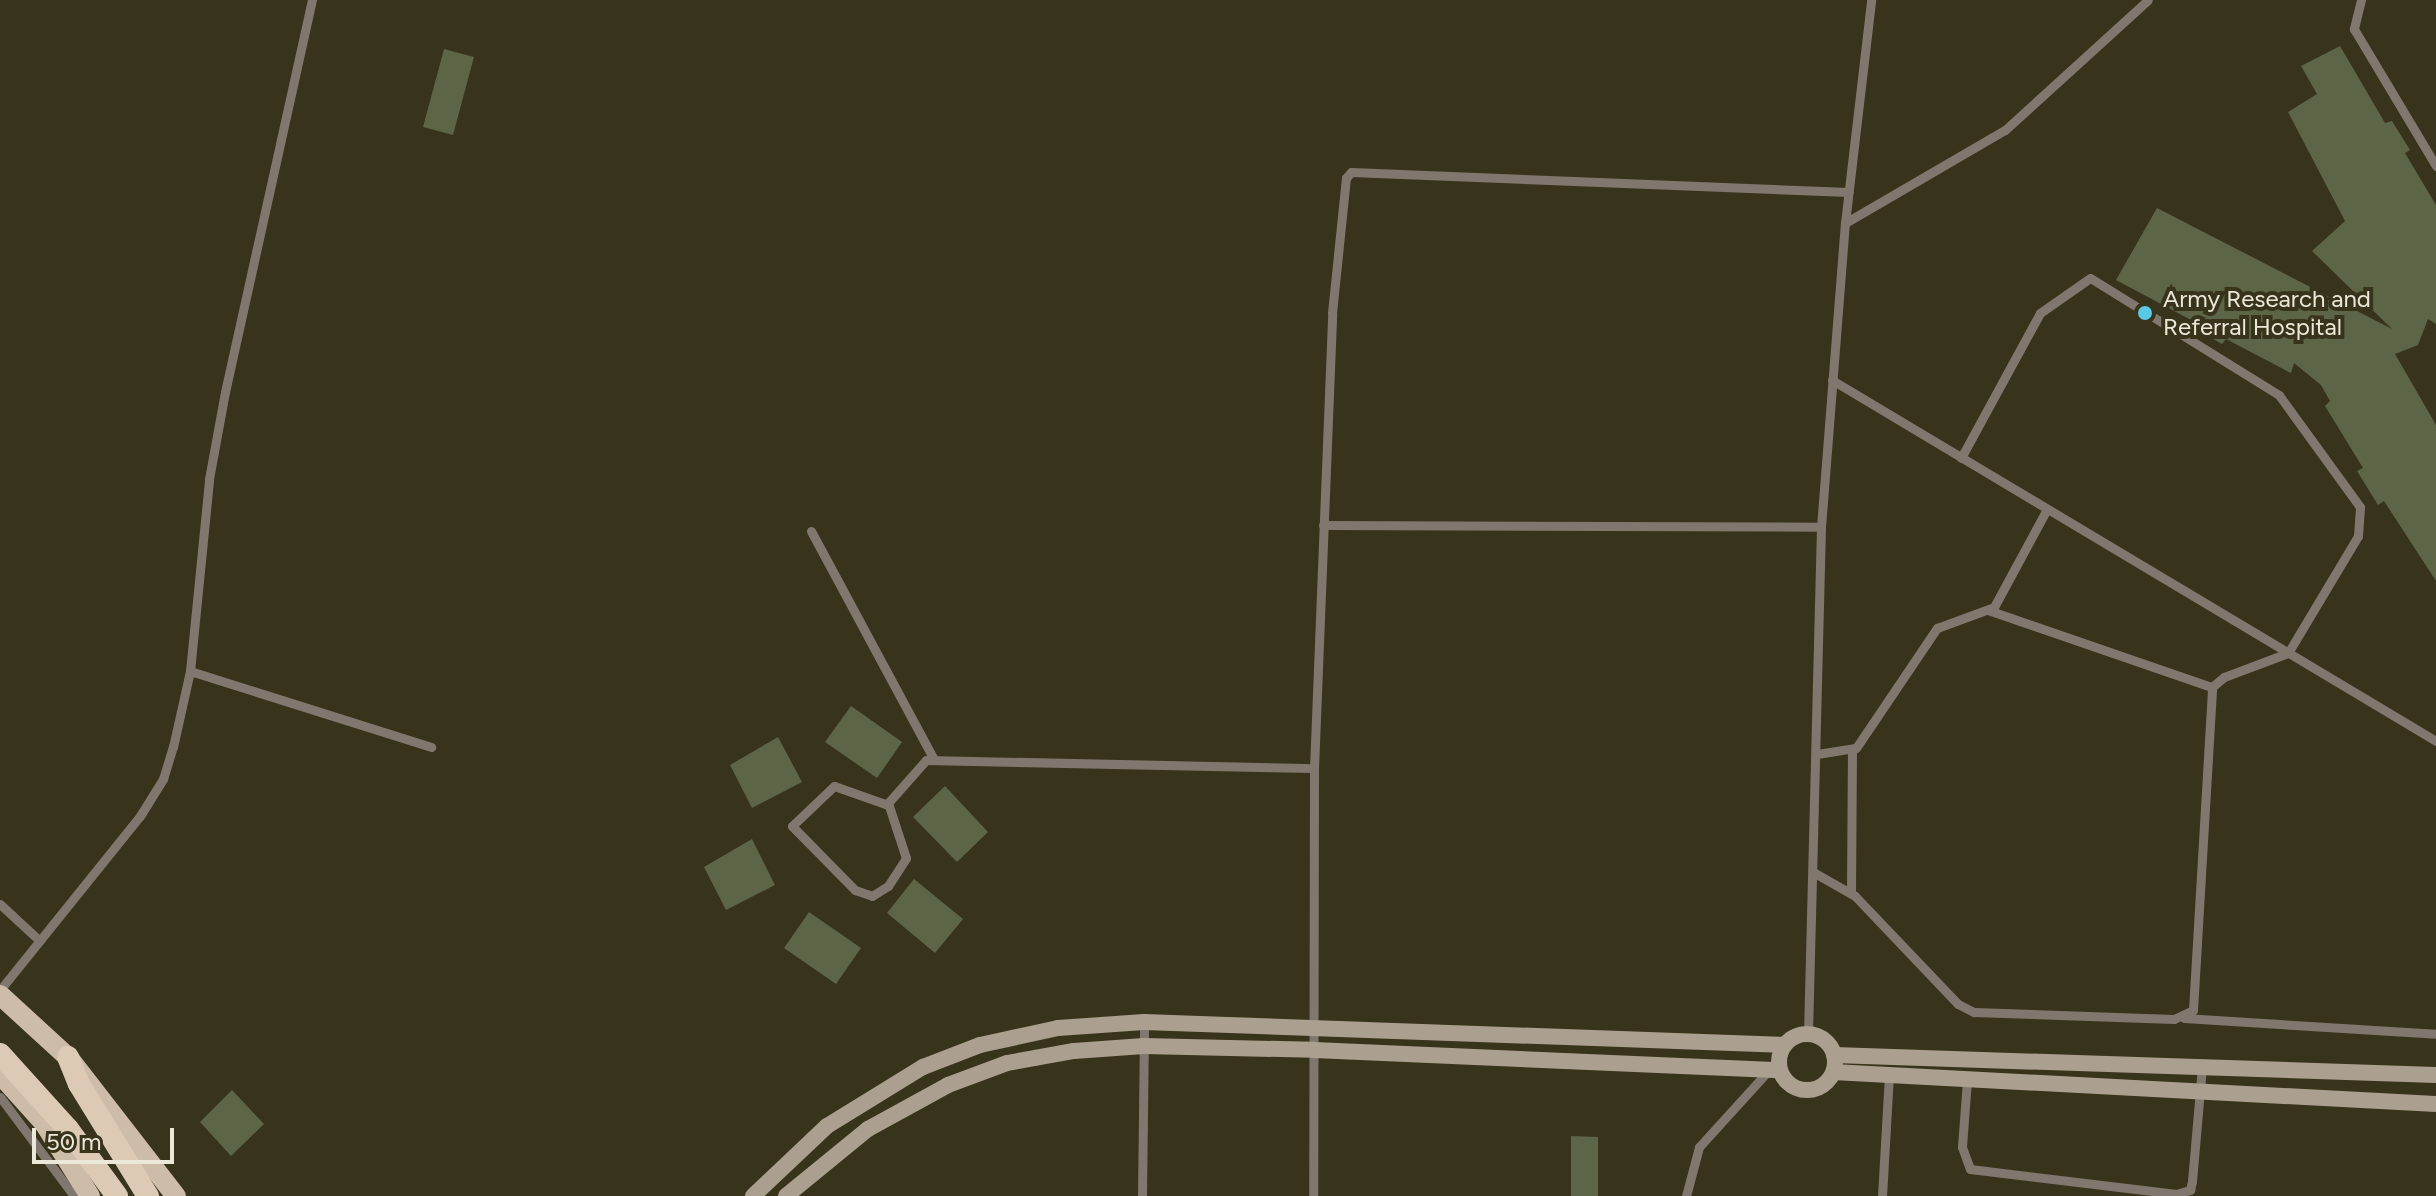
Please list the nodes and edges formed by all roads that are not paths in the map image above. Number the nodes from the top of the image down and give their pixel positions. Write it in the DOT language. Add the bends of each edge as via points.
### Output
graph roads {
  1 [pos="312,0"];
  2 [pos="1871,0"];
  3 [pos="2148,0"];
  4 [pos="2361,0"];
  5 [pos="2436,166"];
  6 [pos="1849,192"];
  7 [pos="1845,223"];
  8 [pos="1832,380"];
  9 [pos="1961,458"];
  10 [pos="2047,509"];
  11 [pos="1323,525"];
  12 [pos="1821,527"];
  13 [pos="811,531"];
  14 [pos="1988,610"];
  15 [pos="2288,653"];
  16 [pos="190,671"];
  17 [pos="2212,687"];
  18 [pos="2436,741"];
  19 [pos="431,747"];
  20 [pos="1852,751"];
  21 [pos="1817,754"];
  22 [pos="934,759"];
  23 [pos="1314,768"];
  24 [pos="888,805"];
  25 [pos="1813,872"];
  26 [pos="1851,892"];
  27 [pos="0,904"];
  28 [pos="40,941"];
  29 [pos="0,992"];
  30 [pos="2181,1018"];
  31 [pos="1144,1022"];
  32 [pos="1315,1029"];
  33 [pos="1808,1034"];
  34 [pos="2436,1034"];
  35 [pos="1785,1045"];
  36 [pos="1144,1046"];
  37 [pos="1314,1050"];
  38 [pos="0,1054"];
  39 [pos="1834,1055"];
  40 [pos="68,1057"];
  41 [pos="2202,1067"];
  42 [pos="1774,1070"];
  43 [pos="1833,1072"];
  44 [pos="0,1074"];
  45 [pos="1889,1075"];
  46 [pos="2436,1075"];
  47 [pos="1967,1080"];
  48 [pos="2201,1092"];
  49 [pos="0,1097"];
  50 [pos="2436,1104"];
  51 [pos="74,1196"];
  52 [pos="90,1196"];
  53 [pos="117,1196"];
  54 [pos="148,1196"];
  55 [pos="176,1196"];
  56 [pos="753,1196"];
  57 [pos="786,1196"];
  58 [pos="1142,1196"];
  59 [pos="1313,1196"];
  60 [pos="1686,1196"];
  61 [pos="1882,1196"];
  1 -- 16 [label="lane" via="209,479"];
  2 -- 6 [label="lane"];
  3 -- 7 [label="lane" via="2005,130"];
  4 -- 5 [label="lane" via="2354,29"];
  6 -- 7 [label="lane"];
  6 -- 11 [label="lane" via="1351,172 1346,178 1332,313"];
  7 -- 8 [label="lane"];
  8 -- 9 [label="lane"];
  8 -- 12 [label="lane"];
  9 -- 10 [label="lane"];
  9 -- 15 [label="lane" via="2040,313 2090,278 2279,395 2360,507 2358,536"];
  10 -- 14 [label="lane"];
  10 -- 15 [label="lane"];
  11 -- 12 [label="lane"];
  11 -- 23 [label="lane"];
  12 -- 21 [label="lane"];
  13 -- 22 [label="lane"];
  14 -- 17 [label="lane"];
  14 -- 20 [label="lane" via="1933,632"];
  15 -- 17 [label="lane" via="2224,677"];
  15 -- 18 [label="lane"];
  16 -- 19 [label="lane"];
  16 -- 28 [label="lane" via="157,789"];
  17 -- 30 [label="lane" via="2195,1000 2193,1010"];
  20 -- 21 [label="lane"];
  20 -- 26 [label="lane"];
  21 -- 25 [label="lane"];
  22 -- 23 [label="lane"];
  22 -- 24 [label="lane" via="920,764"];
  23 -- 32 [label="lane"];
  24 -- 24 [label="lane" via="906,858 888,886 872,896 855,890 792,826 834,786"];
  25 -- 26 [label="lane"];
  25 -- 33 [label="lane"];
  26 -- 30 [label="lane" via="1958,1004 1974,1012"];
  27 -- 28 [label="lane"];
  28 -- 29 [label="lane"];
  29 -- 40 [label="main road"];
  30 -- 34 [label="lane"];
  31 -- 32 [label="main road"];
  31 -- 36 [label="lane"];
  31 -- 56 [label="main road" via="1009,1037 923,1067 827,1126"];
  32 -- 35 [label="main road"];
  32 -- 37 [label="lane"];
  33 -- 35 [label="main road"];
  33 -- 39 [label="main road" via="1824,1040"];
  35 -- 42 [label="main road"];
  36 -- 37 [label="main road"];
  36 -- 57 [label="main road" via="1007,1063 948,1085 868,1129"];
  36 -- 58 [label="lane"];
  37 -- 42 [label="main road"];
  37 -- 59 [label="lane"];
  38 -- 53 [label="highway" via="68,1129"];
  39 -- 41 [label="main road"];
  39 -- 43 [label="main road"];
  40 -- 54 [label="highway"];
  40 -- 55 [label="main road"];
  41 -- 46 [label="main road"];
  41 -- 48 [label="lane"];
  42 -- 43 [label="main road" via="1806,1090 1823,1086"];
  42 -- 60 [label="lane" via="1699,1147"];
  43 -- 45 [label="main road"];
  44 -- 52 [label="main road" via="44,1123"];
  45 -- 47 [label="main road"];
  45 -- 61 [label="lane"];
  47 -- 48 [label="main road"];
  47 -- 48 [label="lane" via="1962,1147 1970,1169 2176,1194 2190,1190"];
  48 -- 50 [label="main road"];
  49 -- 51 [label="lane"];
}
